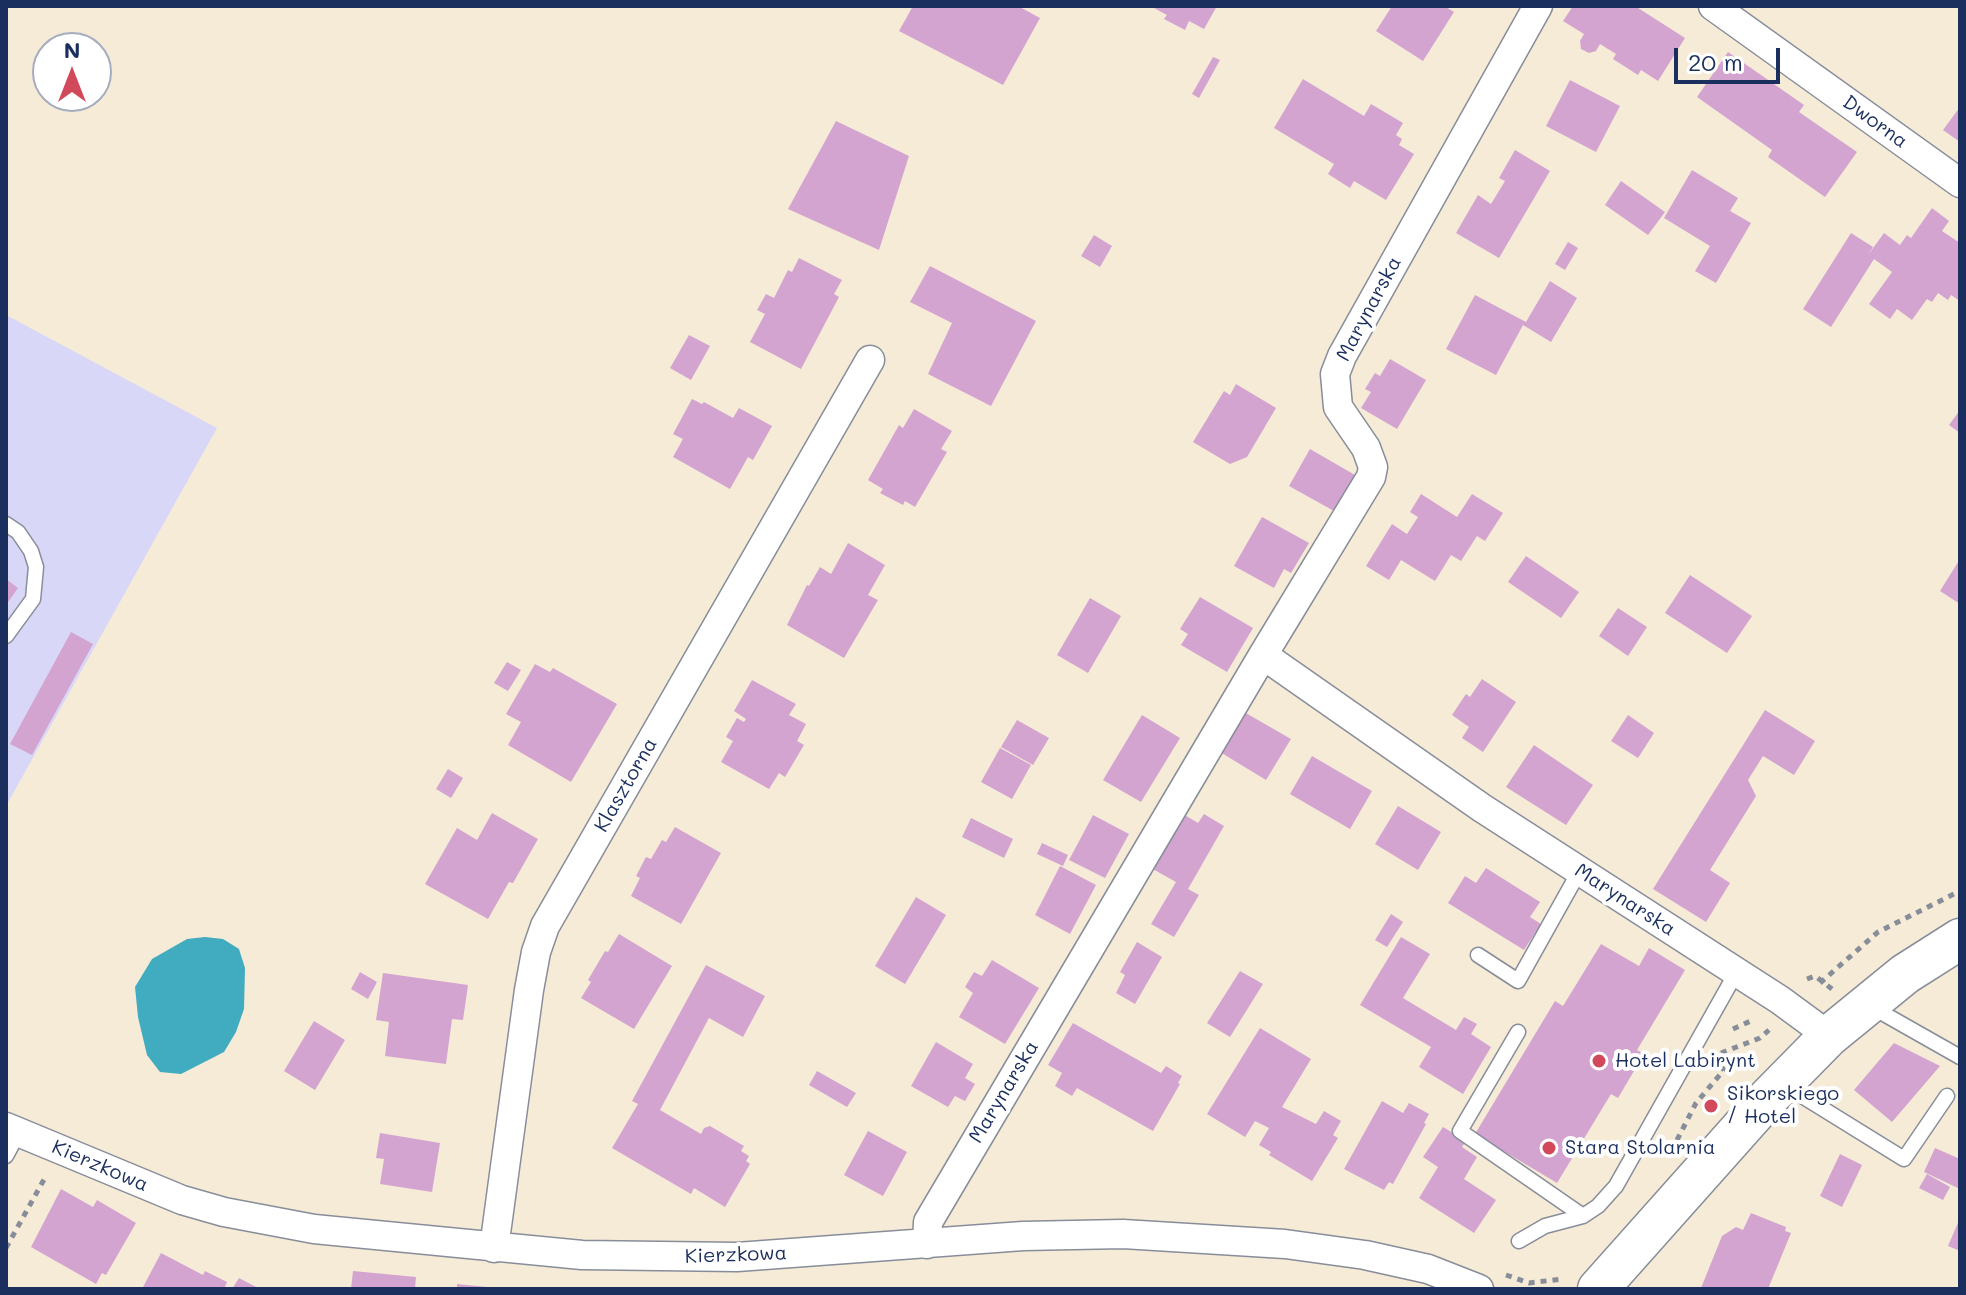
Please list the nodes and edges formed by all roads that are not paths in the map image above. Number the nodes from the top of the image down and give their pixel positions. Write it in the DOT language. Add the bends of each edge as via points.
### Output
graph roads {
  1 [pos="1538,6"];
  2 [pos="1713,6"];
  3 [pos="1960,183"];
  4 [pos="870,360"];
  5 [pos="6,524"];
  6 [pos="6,636"];
  7 [pos="1263,655"];
  8 [pos="1580,870"];
  9 [pos="1960,939"];
  10 [pos="1478,955"];
  11 [pos="1736,973"];
  12 [pos="1866,1004"];
  13 [pos="1518,1032"];
  14 [pos="1829,1036"];
  15 [pos="1960,1057"];
  16 [pos="1782,1083"];
  17 [pos="1947,1096"];
  18 [pos="10,1138"];
  19 [pos="1583,1216"];
  20 [pos="1519,1241"];
  21 [pos="927,1244"];
  22 [pos="494,1248"];
  23 [pos="1479,1289"];
  24 [pos="1598,1289"];
  1 -- 7 [label="street, Marynarska" via="1342,356 1335,374 1338,407 1366,448 1371,477"];
  2 -- 3 [label="street, Dworna"];
  4 -- 22 [label="street, Klasztorna" via="545,926 529,990"];
  5 -- 6 [label="lane" via="31,551 36,583 33,599"];
  7 -- 8 [label="street, Marynarska"];
  7 -- 21 [label="street, Marynarska" via="928,1222"];
  8 -- 10 [label="lane" via="1518,981"];
  8 -- 11 [label="street, Marynarska"];
  9 -- 12 [label="street"];
  11 -- 14 [label="street, Marynarska"];
  11 -- 19 [label="lane" via="1616,1186"];
  12 -- 14 [label="street"];
  12 -- 15 [label="lane"];
  13 -- 19 [label="lane" via="1460,1131"];
  14 -- 16 [label="street"];
  16 -- 17 [label="lane" via="1904,1159"];
  16 -- 24 [label="street"];
  18 -- 22 [label="street, Kierzkowa" via="224,1212 314,1229"];
  19 -- 20 [label="lane" via="1545,1226"];
  21 -- 22 [label="street, Kierzkowa" via="737,1257"];
  21 -- 23 [label="street, Kierzkowa" via="1123,1234 1285,1244 1428,1269"];
}
